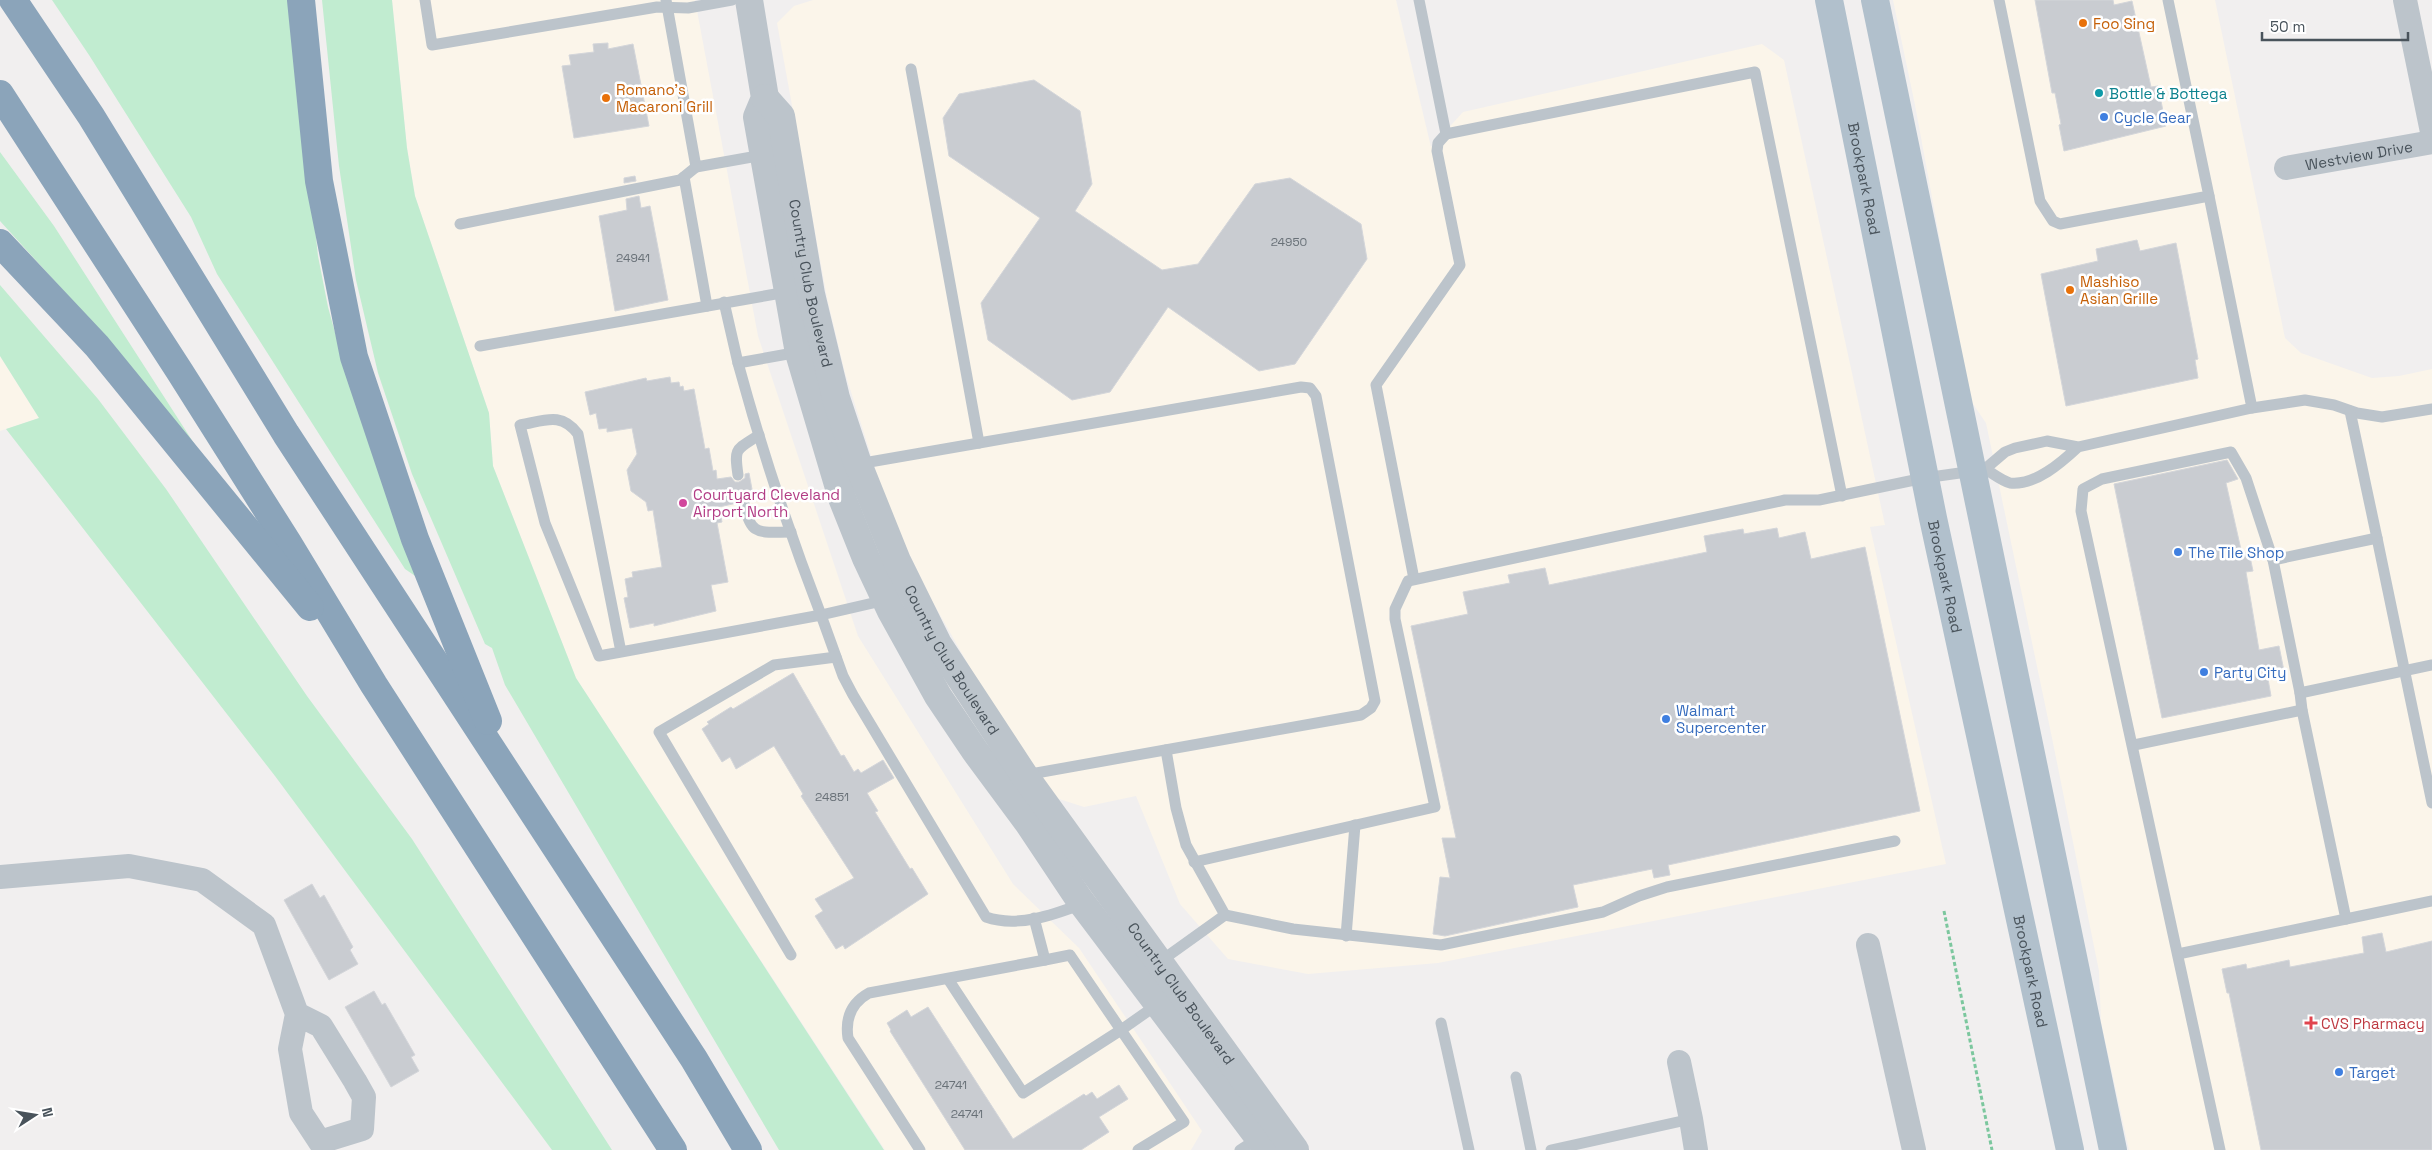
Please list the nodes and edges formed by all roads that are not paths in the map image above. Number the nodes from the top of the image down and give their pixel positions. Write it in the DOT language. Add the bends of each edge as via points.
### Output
graph roads {
  1 [pos="13,0"];
  2 [pos="301,0"];
  3 [pos="425,0"];
  4 [pos="732,0"];
  5 [pos="750,0"];
  6 [pos="1418,0"];
  7 [pos="1829,0"];
  8 [pos="1875,0"];
  9 [pos="1999,0"];
  10 [pos="2168,0"];
  11 [pos="2405,0"];
  12 [pos="666,4"];
  13 [pos="912,69"];
  14 [pos="0,94"];
  15 [pos="764,98"];
  16 [pos="2432,132"];
  17 [pos="1446,134"];
  18 [pos="2432,142"];
  19 [pos="763,155"];
  20 [pos="696,167"];
  21 [pos="2286,168"];
  22 [pos="684,177"];
  23 [pos="2209,196"];
  24 [pos="460,224"];
  25 [pos="0,243"];
  26 [pos="787,292"];
  27 [pos="724,302"];
  28 [pos="708,306"];
  29 [pos="480,346"];
  30 [pos="811,350"];
  31 [pos="738,363"];
  32 [pos="2252,408"];
  33 [pos="2432,409"];
  34 [pos="2350,411"];
  35 [pos="758,435"];
  36 [pos="979,444"];
  37 [pos="2078,447"];
  38 [pos="858,464"];
  39 [pos="1978,470"];
  40 [pos="738,475"];
  41 [pos="1924,478"];
  42 [pos="1842,496"];
  43 [pos="744,502"];
  44 [pos="791,532"];
  45 [pos="2377,538"];
  46 [pos="2273,560"];
  47 [pos="1414,580"];
  48 [pos="886,600"];
  49 [pos="821,615"];
  50 [pos="621,652"];
  51 [pos="836,657"];
  52 [pos="2432,665"];
  53 [pos="2405,671"];
  54 [pos="374,685"];
  55 [pos="2300,693"];
  56 [pos="2302,710"];
  57 [pos="2134,745"];
  58 [pos="1166,750"];
  59 [pos="1024,775"];
  60 [pos="510,776"];
  61 [pos="2432,803"];
  62 [pos="1355,825"];
  63 [pos="1895,841"];
  64 [pos="1194,862"];
  65 [pos="0,877"];
  66 [pos="2432,901"];
  67 [pos="1083,903"];
  68 [pos="1225,916"];
  69 [pos="1034,918"];
  70 [pos="2346,919"];
  71 [pos="1346,936"];
  72 [pos="1868,945"];
  73 [pos="2178,954"];
  74 [pos="791,955"];
  75 [pos="1046,960"];
  76 [pos="1160,962"];
  77 [pos="1138,977"];
  78 [pos="948,979"];
  79 [pos="1169,996"];
  80 [pos="297,1014"];
  81 [pos="1441,1023"];
  82 [pos="1121,1030"];
  83 [pos="1679,1062"];
  84 [pos="1516,1077"];
  85 [pos="1692,1119"];
  86 [pos="1261,1141"];
  87 [pos="673,1150"];
  88 [pos="748,1150"];
  89 [pos="920,1150"];
  90 [pos="1138,1150"];
  91 [pos="1295,1150"];
  92 [pos="1469,1150"];
  93 [pos="1531,1150"];
  94 [pos="1551,1150"];
  95 [pos="1696,1150"];
  96 [pos="1914,1150"];
  97 [pos="2070,1150"];
  98 [pos="2113,1150"];
  99 [pos="2220,1150"];
  1 -- 60 [label="highway" via="91,116 286,434"];
  2 -- 60 [label="highway" via="319,181 354,357 415,539"];
  3 -- 12 [label="lane" via="432,45"];
  4 -- 12 [label="lane" via="688,8"];
  5 -- 15 [label="street, Country Club Boulevard"];
  6 -- 17 [label="lane"];
  7 -- 41 [label="main road, Brookpark Road"];
  8 -- 39 [label="main road"];
  9 -- 23 [label="lane" via="2040,201 2053,221 2060,224 2085,221"];
  10 -- 23 [label="lane"];
  11 -- 16 [label="street"];
  12 -- 20 [label="lane"];
  13 -- 36 [label="lane"];
  14 -- 54 [label="highway" via="180,372"];
  15 -- 19 [label="street, Country Club Boulevard" via="756,117"];
  15 -- 30 [label="street, Country Club Boulevard" via="781,116 810,294"];
  17 -- 42 [label="lane" via="1756,72"];
  17 -- 47 [label="lane" via="1438,143 1437,151 1460,265 1376,386"];
  18 -- 21 [label="street, Westview Drive"];
  19 -- 20 [label="lane"];
  19 -- 26 [label="street, Country Club Boulevard"];
  20 -- 22 [label="lane"];
  22 -- 24 [label="lane"];
  22 -- 28 [label="lane"];
  23 -- 32 [label="lane"];
  25 -- 54 [label="highway" via="98,346"];
  26 -- 27 [label="lane"];
  26 -- 30 [label="street, Country Club Boulevard"];
  27 -- 28 [label="lane"];
  27 -- 31 [label="lane"];
  28 -- 29 [label="lane"];
  30 -- 31 [label="lane"];
  30 -- 38 [label="street, Country Club Boulevard" via="836,398"];
  30 -- 48 [label="street, Country Club Boulevard" via="842,498"];
  31 -- 35 [label="lane"];
  32 -- 34 [label="lane" via="2305,400"];
  32 -- 37 [label="lane"];
  33 -- 34 [label="lane" via="2382,417"];
  34 -- 45 [label="lane"];
  35 -- 40 [label="lane" via="737,450"];
  35 -- 44 [label="lane"];
  36 -- 38 [label="lane"];
  36 -- 58 [label="lane" via="1301,387 1310,388 1316,396 1375,701 1361,715"];
  37 -- 39 [label="lane" via="2047,441 2015,448"];
  37 -- 39 [label="lane" via="2054,469 2025,481 2009,483"];
  38 -- 59 [label="street, Country Club Boulevard" via="897,561 938,644"];
  39 -- 41 [label="lane"];
  39 -- 98 [label="main road"];
  41 -- 42 [label="lane"];
  41 -- 97 [label="main road, Brookpark Road"];
  42 -- 47 [label="lane" via="1785,500"];
  43 -- 44 [label="lane" via="749,524 755,530"];
  44 -- 49 [label="lane"];
  45 -- 46 [label="lane"];
  45 -- 53 [label="lane"];
  46 -- 55 [label="lane"];
  46 -- 57 [label="lane" via="2246,478 2232,452 2102,479 2083,489 2081,511"];
  47 -- 62 [label="lane" via="1408,581 1400,595 1395,618 1435,807"];
  48 -- 49 [label="lane"];
  48 -- 67 [label="street, Country Club Boulevard" via="938,696"];
  49 -- 50 [label="lane"];
  49 -- 51 [label="lane"];
  50 -- 50 [label="lane" via="578,434 567,421 558,419 520,425 545,522 598,656"];
  51 -- 69 [label="lane" via="853,695 986,917 995,920"];
  51 -- 74 [label="lane" via="774,665 659,732"];
  52 -- 53 [label="lane"];
  53 -- 55 [label="lane"];
  53 -- 61 [label="lane"];
  54 -- 87 [label="highway"];
  55 -- 56 [label="lane"];
  56 -- 57 [label="lane"];
  56 -- 70 [label="lane"];
  57 -- 73 [label="lane"];
  58 -- 59 [label="lane"];
  58 -- 64 [label="lane" via="1176,808"];
  59 -- 76 [label="street, Country Club Boulevard"];
  60 -- 88 [label="highway" via="694,1059"];
  62 -- 64 [label="lane"];
  62 -- 71 [label="lane"];
  63 -- 71 [label="lane" via="1667,887 1603,912 1458,942 1440,945"];
  64 -- 68 [label="lane"];
  65 -- 80 [label="street" via="128,866 202,880 264,925"];
  66 -- 70 [label="lane"];
  67 -- 69 [label="lane"];
  67 -- 77 [label="street, Country Club Boulevard"];
  68 -- 71 [label="lane"];
  68 -- 76 [label="lane"];
  69 -- 75 [label="lane"];
  70 -- 73 [label="lane"];
  72 -- 96 [label="street"];
  73 -- 99 [label="lane"];
  75 -- 78 [label="lane"];
  75 -- 82 [label="lane" via="1070,955"];
  76 -- 77 [label="lane"];
  76 -- 79 [label="street, Country Club Boulevard"];
  77 -- 79 [label="street, Country Club Boulevard"];
  78 -- 82 [label="lane" via="1023,1093"];
  78 -- 89 [label="lane" via="868,993 852,1007 848,1019 848,1038"];
  79 -- 82 [label="lane"];
  79 -- 86 [label="street, Country Club Boulevard"];
  80 -- 80 [label="street" via="290,1049 301,1112 320,1142 362,1129 364,1097 355,1080 321,1026"];
  81 -- 92 [label="lane"];
  82 -- 90 [label="lane" via="1184,1122"];
  83 -- 85 [label="street"];
  84 -- 93 [label="lane"];
  85 -- 94 [label="lane"];
  85 -- 95 [label="street"];
  86 -- 91 [label="street, Country Club Boulevard"];
}
